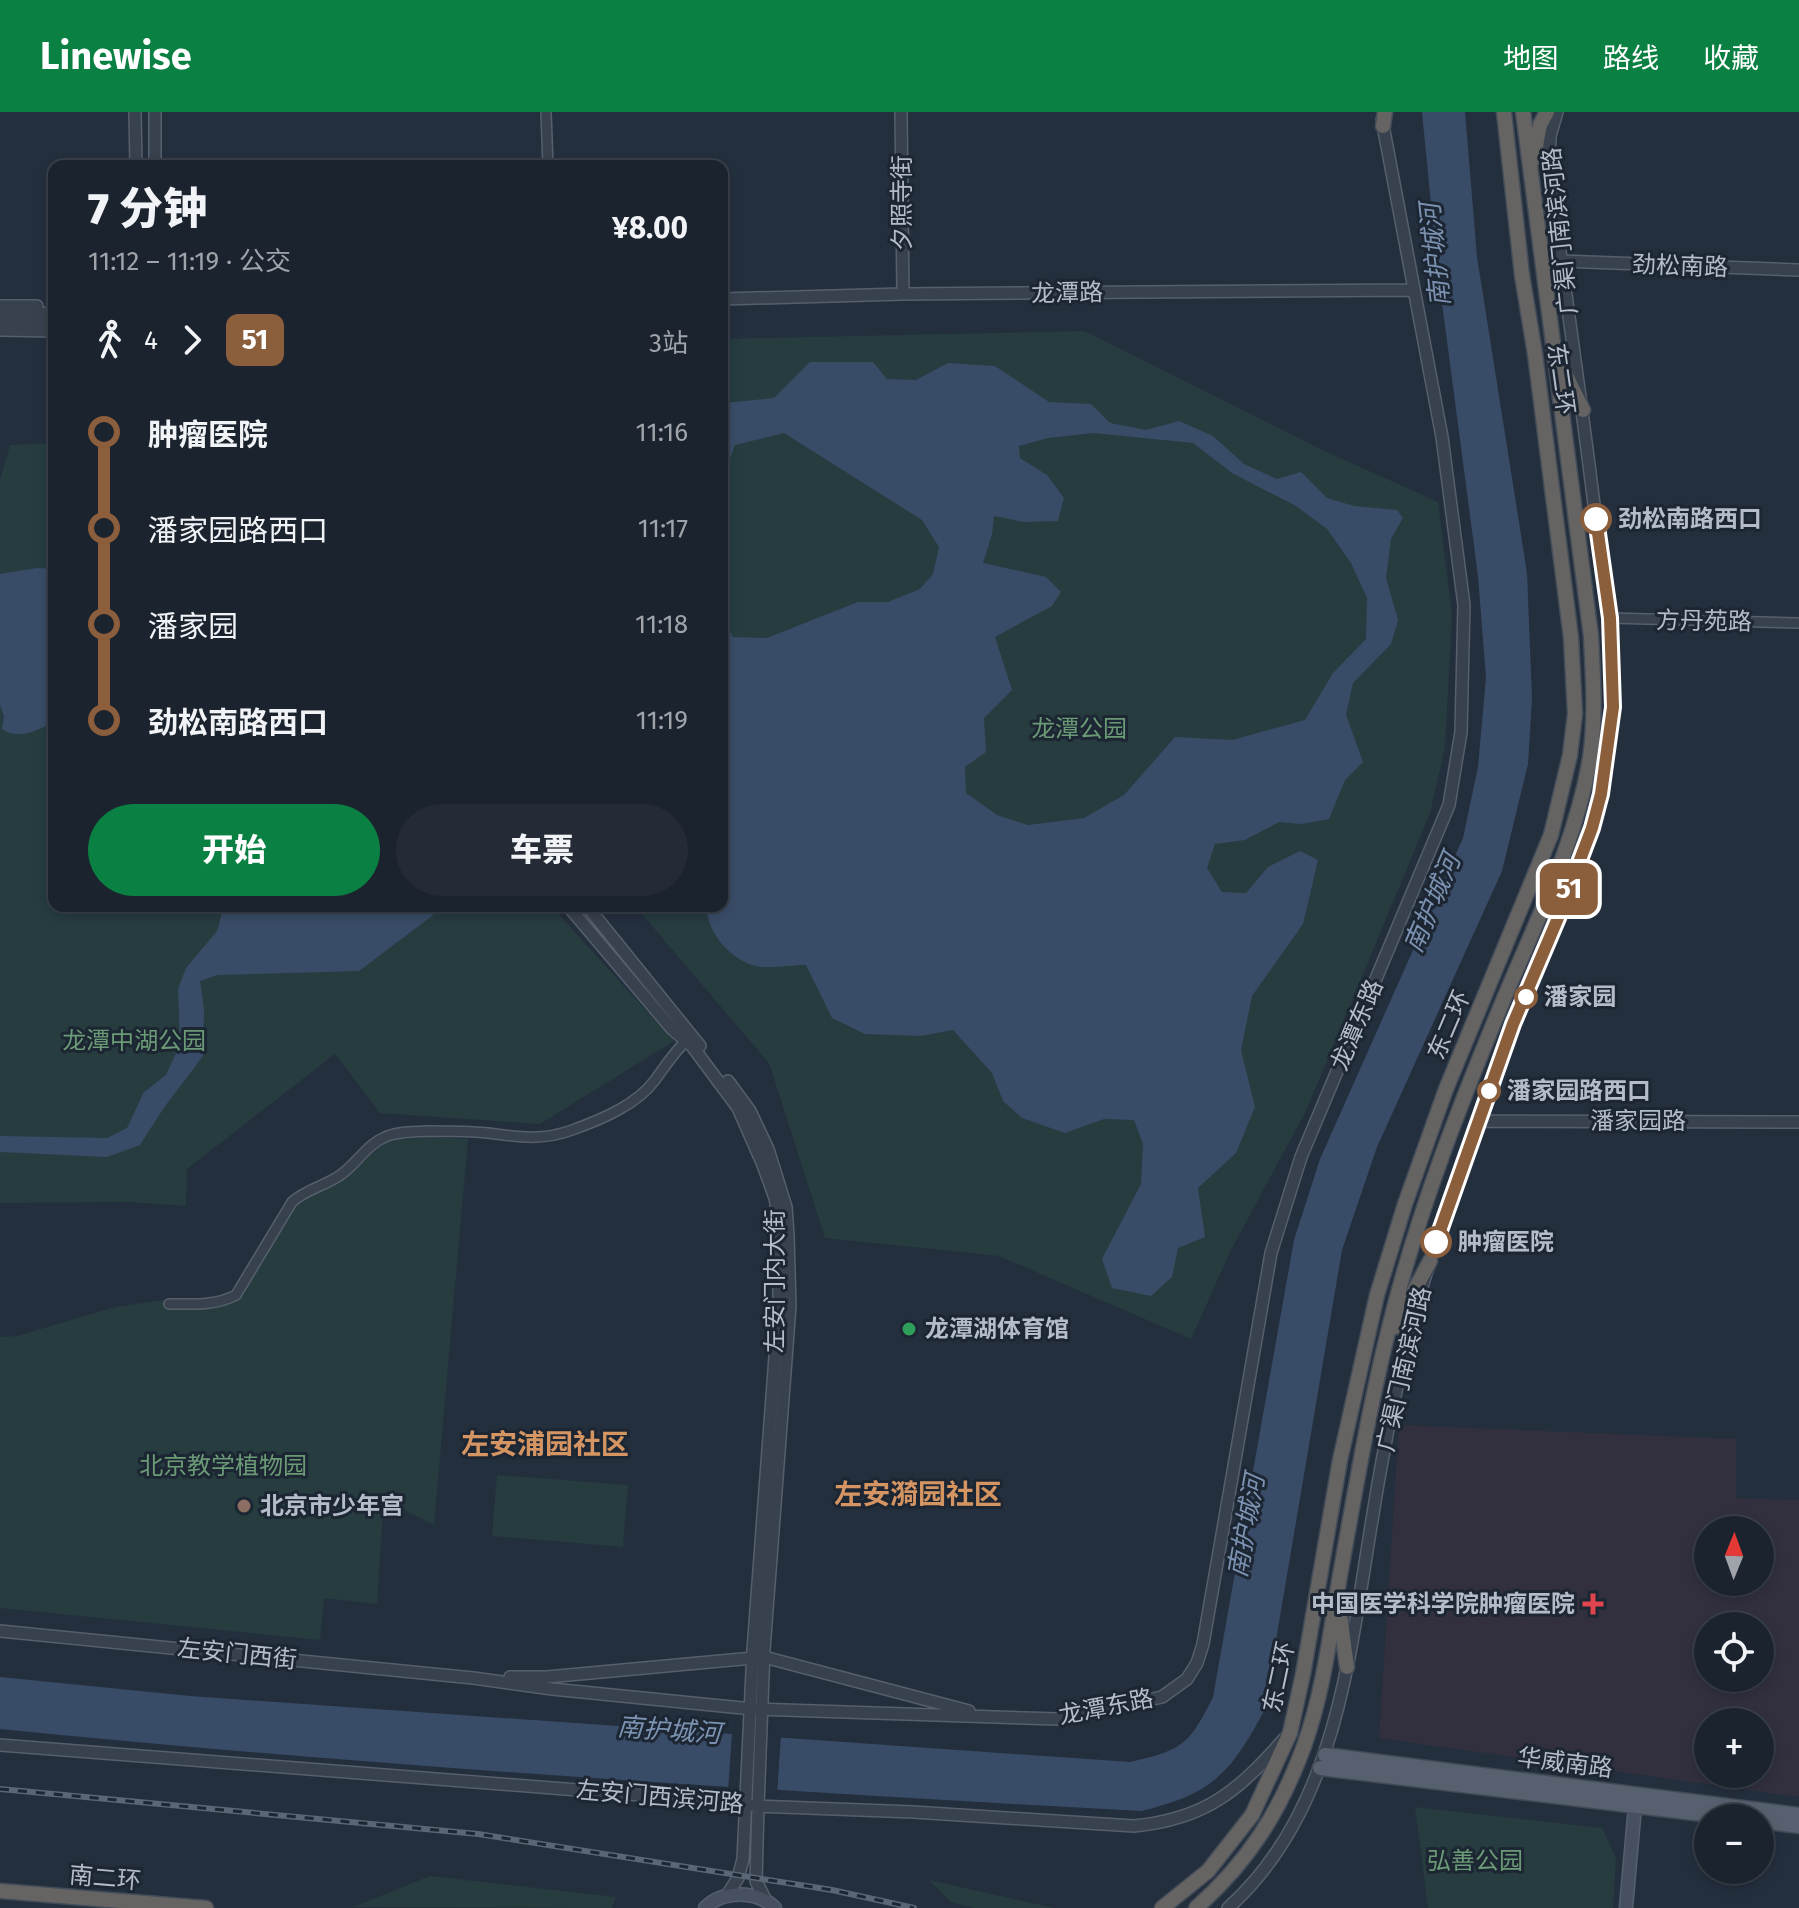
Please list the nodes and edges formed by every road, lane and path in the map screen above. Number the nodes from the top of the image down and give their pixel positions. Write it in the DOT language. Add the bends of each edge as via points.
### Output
graph roads {
  1 [pos="135,112"];
  2 [pos="155,112"];
  3 [pos="546,112"];
  4 [pos="901,112"];
  5 [pos="1504,112"];
  6 [pos="1523,112"];
  7 [pos="1547,112"];
  8 [pos="1557,112"];
  9 [pos="1383,117"];
  10 [pos="136,160"];
  11 [pos="155,160"];
  12 [pos="548,160"];
  13 [pos="1530,176"];
  14 [pos="1561,261"];
  15 [pos="1799,270"];
  16 [pos="1412,290"];
  17 [pos="903,294"];
  18 [pos="728,299"];
  19 [pos="0,306"];
  20 [pos="48,306"];
  21 [pos="48,313"];
  22 [pos="0,314"];
  23 [pos="0,322"];
  24 [pos="48,323"];
  25 [pos="0,330"];
  26 [pos="48,331"];
  27 [pos="1555,352"];
  28 [pos="1583,410"];
  29 [pos="1610,618"];
  30 [pos="1799,623"];
  31 [pos="573,912"];
  32 [pos="592,912"];
  33 [pos="689,1039"];
  34 [pos="1478,1121"];
  35 [pos="1799,1122"];
  36 [pos="1430,1261"];
  37 [pos="169,1304"];
  38 [pos="1384,1349"];
  39 [pos="1337,1595"];
  40 [pos="0,1631"];
  41 [pos="759,1657"];
  42 [pos="1347,1667"];
  43 [pos="473,1678"];
  44 [pos="758,1709"];
  45 [pos="984,1715"];
  46 [pos="1290,1733"];
  47 [pos="0,1745"];
  48 [pos="1322,1762"];
  49 [pos="752,1801"];
  50 [pos="1635,1806"];
  51 [pos="1694,1813"];
  52 [pos="1799,1815"];
  53 [pos="1774,1823"];
  54 [pos="1799,1826"];
  55 [pos="0,1891"];
  56 [pos="727,1895"];
  57 [pos="770,1904"];
  58 [pos="206,1908"];
  59 [pos="705,1908"];
  60 [pos="1162,1908"];
  61 [pos="1196,1908"];
  62 [pos="1228,1908"];
  63 [pos="1626,1908"];
  1 -- 10 [label="street"];
  2 -- 11 [label="street"];
  3 -- 12 [label="street"];
  4 -- 17 [label="street, 夕照寺街"];
  5 -- 46 [label="highway, 东二环" via="1571,638 1575,714 1570,755 1551,835 1446,1089 1377,1295 1340,1460"];
  6 -- 13 [label="highway, 东二环"];
  7 -- 13 [label="highway"];
  8 -- 14 [label="street, 广渠门南滨河路" via="1549,168"];
  9 -- 16 [label="street, 龙潭东路"];
  13 -- 27 [label="highway, 东二环"];
  14 -- 15 [label="street, 劲松南路"];
  14 -- 28 [label="street, 广渠门南滨河路"];
  16 -- 17 [label="street, 龙潭路"];
  16 -- 45 [label="street, 龙潭东路" via="1442,437 1464,605 1461,732 1449,805 1301,1157 1271,1253 1203,1644 1187,1679 1162,1697 1057,1719"];
  17 -- 18 [label="street, 龙潭路"];
  19 -- 20 [label="street"];
  21 -- 22 [label="street"];
  23 -- 24 [label="street"];
  25 -- 26 [label="street"];
  27 -- 28 [label="highway"];
  27 -- 38 [label="highway, 东二环" via="1591,636 1590,758 1569,841 1423,1210"];
  28 -- 29 [label="street, 广渠门南滨河路"];
  29 -- 30 [label="street, 方丹苑路"];
  29 -- 34 [label="street, 广渠门南滨河路" via="1613,707 1601,794"];
  31 -- 33 [label="street, 左安门内大街" via="672,1029"];
  32 -- 33 [label="street, 左安门内大街"];
  33 -- 37 [label="street" via="643,1093 570,1131 518,1138 446,1131 385,1137 345,1171 292,1202 236,1295 211,1303"];
  33 -- 41 [label="street, 左安门内大街" via="738,1108 775,1198 779,1223"];
  34 -- 35 [label="street, 潘家园路"];
  34 -- 36 [label="street, 广渠门南滨河路"];
  36 -- 38 [label="highway"];
  36 -- 42 [label="street, 广渠门南滨河路" via="1387,1437"];
  38 -- 39 [label="highway, 东二环"];
  39 -- 42 [label="highway"];
  39 -- 61 [label="highway, 东二环" via="1314,1713 1289,1786 1247,1855"];
  40 -- 43 [label="street, 左安门西街"];
  41 -- 43 [label="street, 左安门西街" via="547,1677"];
  41 -- 44 [label="street, 左安门内大街"];
  41 -- 45 [label="street, 龙潭东路"];
  42 -- 48 [label="street, 广渠门南滨河路"];
  43 -- 44 [label="street, 左安门西街"];
  44 -- 45 [label="street, 龙潭东路"];
  44 -- 49 [label="street, 左安门内大街"];
  46 -- 49 [label="street, 左安门西滨河路" via="1223,1798 1163,1823 1134,1826"];
  46 -- 60 [label="highway, 东二环" via="1252,1815 1208,1871"];
  47 -- 49 [label="street, 左安门西滨河路"];
  48 -- 50 [label="main road, 华威南路"];
  48 -- 52 [label="main road, 华威南路"];
  48 -- 62 [label="street, 广渠门南滨河路" via="1287,1837"];
  49 -- 56 [label="street" via="742,1870"];
  49 -- 57 [label="street" via="756,1881"];
  50 -- 51 [label="main road, 华威南路"];
  50 -- 63 [label="main road"];
  53 -- 54 [label="main road"];
  55 -- 58 [label="highway, 南二环"];
  56 -- 57 [label="main road"];
  56 -- 59 [label="main road"];
}
